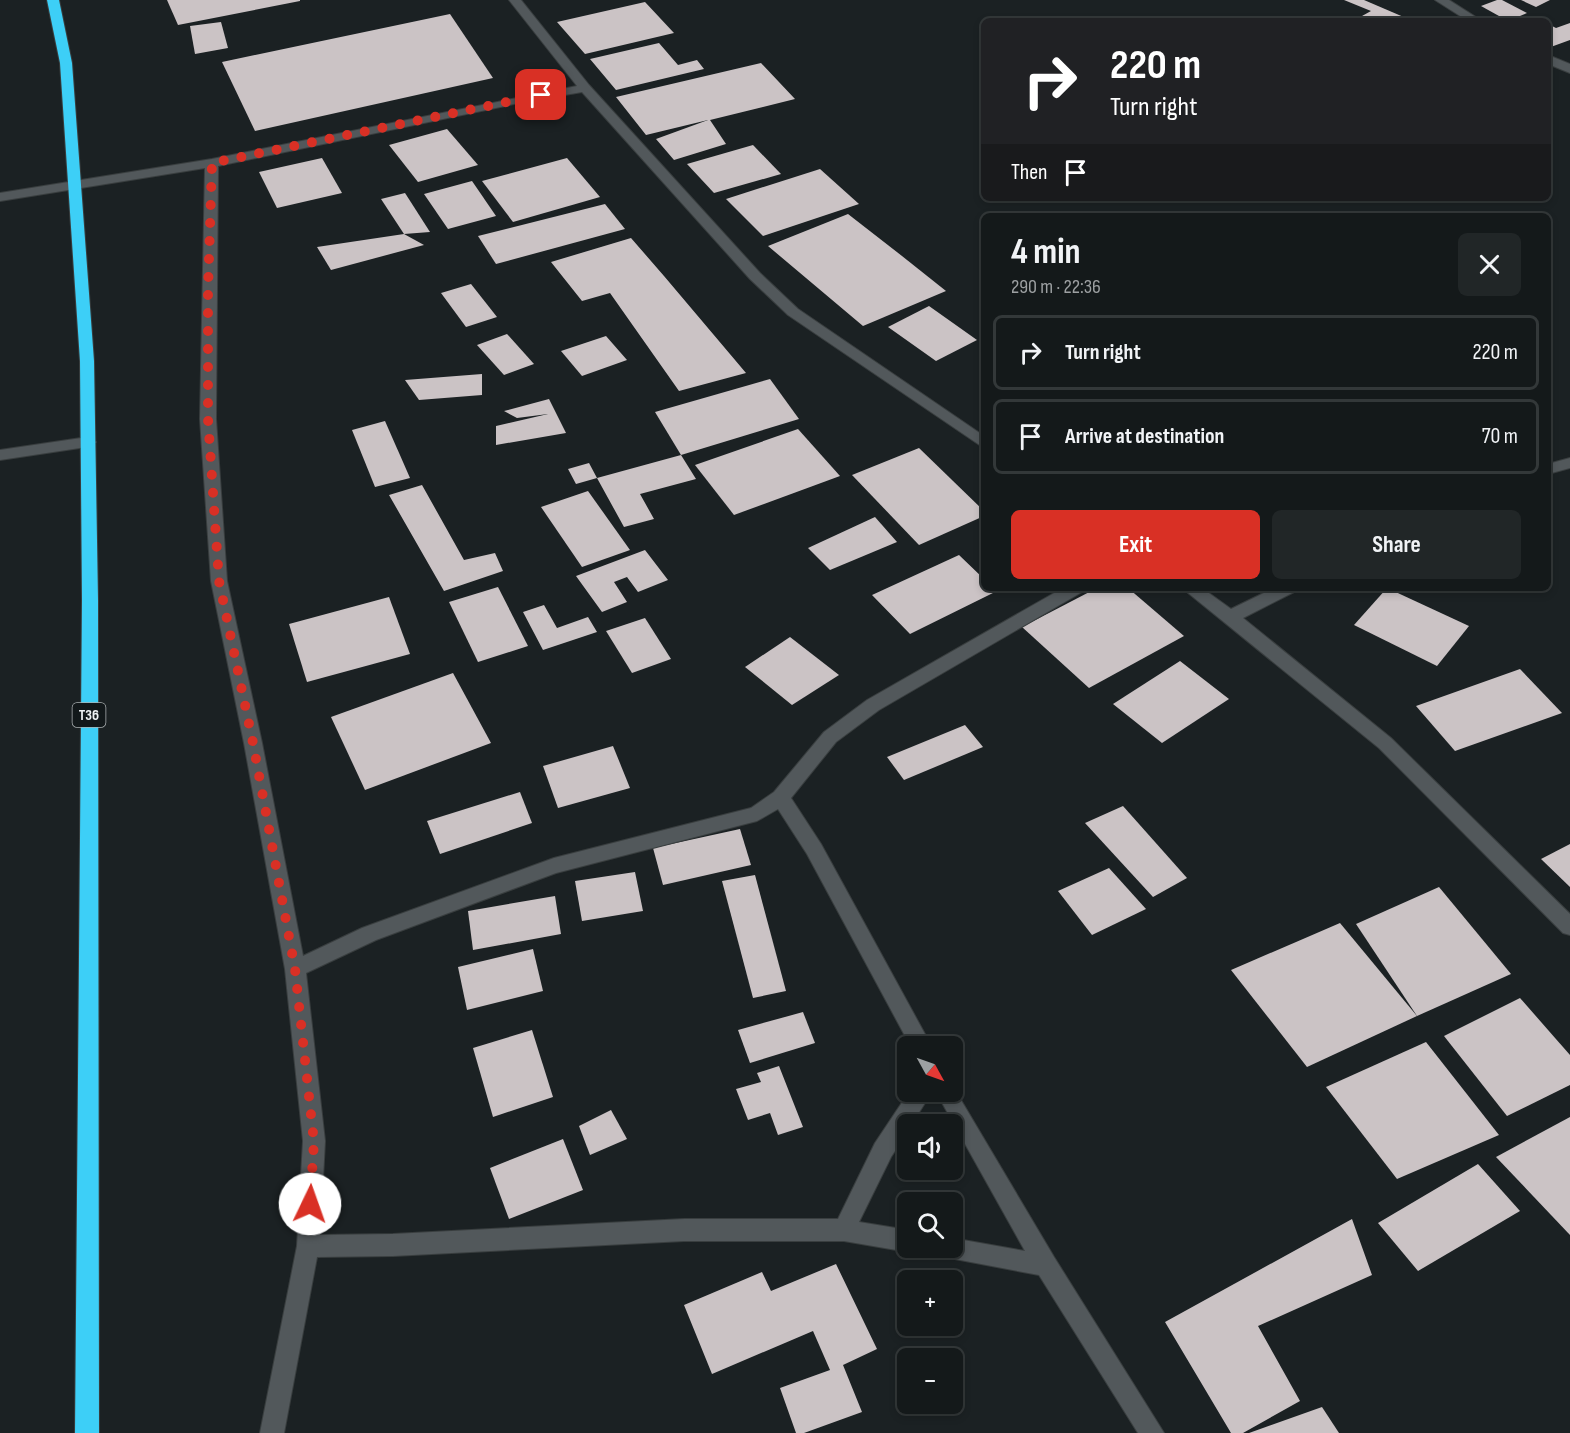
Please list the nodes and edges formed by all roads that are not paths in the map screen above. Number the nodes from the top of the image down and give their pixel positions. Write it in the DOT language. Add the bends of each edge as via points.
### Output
graph roads {
  1 [pos="53,0"];
  2 [pos="515,0"];
  3 [pos="1441,0"];
  4 [pos="1471,18"];
  5 [pos="1551,60"];
  6 [pos="1570,69"];
  7 [pos="585,88"];
  8 [pos="212,163"];
  9 [pos="72,186"];
  10 [pos="0,197"];
  11 [pos="981,441"];
  12 [pos="88,442"];
  13 [pos="0,455"];
  14 [pos="1570,463"];
  15 [pos="1551,469"];
  16 [pos="1072,591"];
  17 [pos="1194,591"];
  18 [pos="1282,591"];
  19 [pos="1230,617"];
  20 [pos="781,797"];
  21 [pos="1570,927"];
  22 [pos="295,969"];
  23 [pos="916,1036"];
  24 [pos="914,1102"];
  25 [pos="953,1102"];
  26 [pos="844,1230"];
  27 [pos="897,1239"];
  28 [pos="308,1246"];
  29 [pos="963,1251"];
  30 [pos="1046,1265"];
  31 [pos="83,1432"];
  32 [pos="272,1433"];
  33 [pos="1152,1433"];
  1 -- 9 [label="highway, T36" via="66,63"];
  2 -- 7 [label="street"];
  3 -- 4 [label="street"];
  5 -- 6 [label="street"];
  7 -- 8 [label="street"];
  7 -- 11 [label="street" via="682,199 793,312"];
  8 -- 9 [label="street"];
  8 -- 22 [label="street" via="208,419 219,581"];
  9 -- 10 [label="street"];
  9 -- 12 [label="highway, T36" via="87,361"];
  12 -- 13 [label="street"];
  12 -- 31 [label="highway, T36"];
  14 -- 15 [label="street"];
  16 -- 20 [label="street" via="873,705 830,737"];
  17 -- 19 [label="street"];
  18 -- 19 [label="street"];
  19 -- 21 [label="street" via="1385,743"];
  20 -- 22 [label="street" via="743,819 554,866 444,904"];
  20 -- 23 [label="street" via="814,849"];
  22 -- 28 [label="street" via="314,1142"];
  24 -- 26 [label="street" via="883,1150"];
  25 -- 30 [label="street"];
  26 -- 27 [label="street"];
  26 -- 28 [label="street" via="684,1230"];
  28 -- 32 [label="street"];
  29 -- 30 [label="street"];
  30 -- 33 [label="street"];
}
